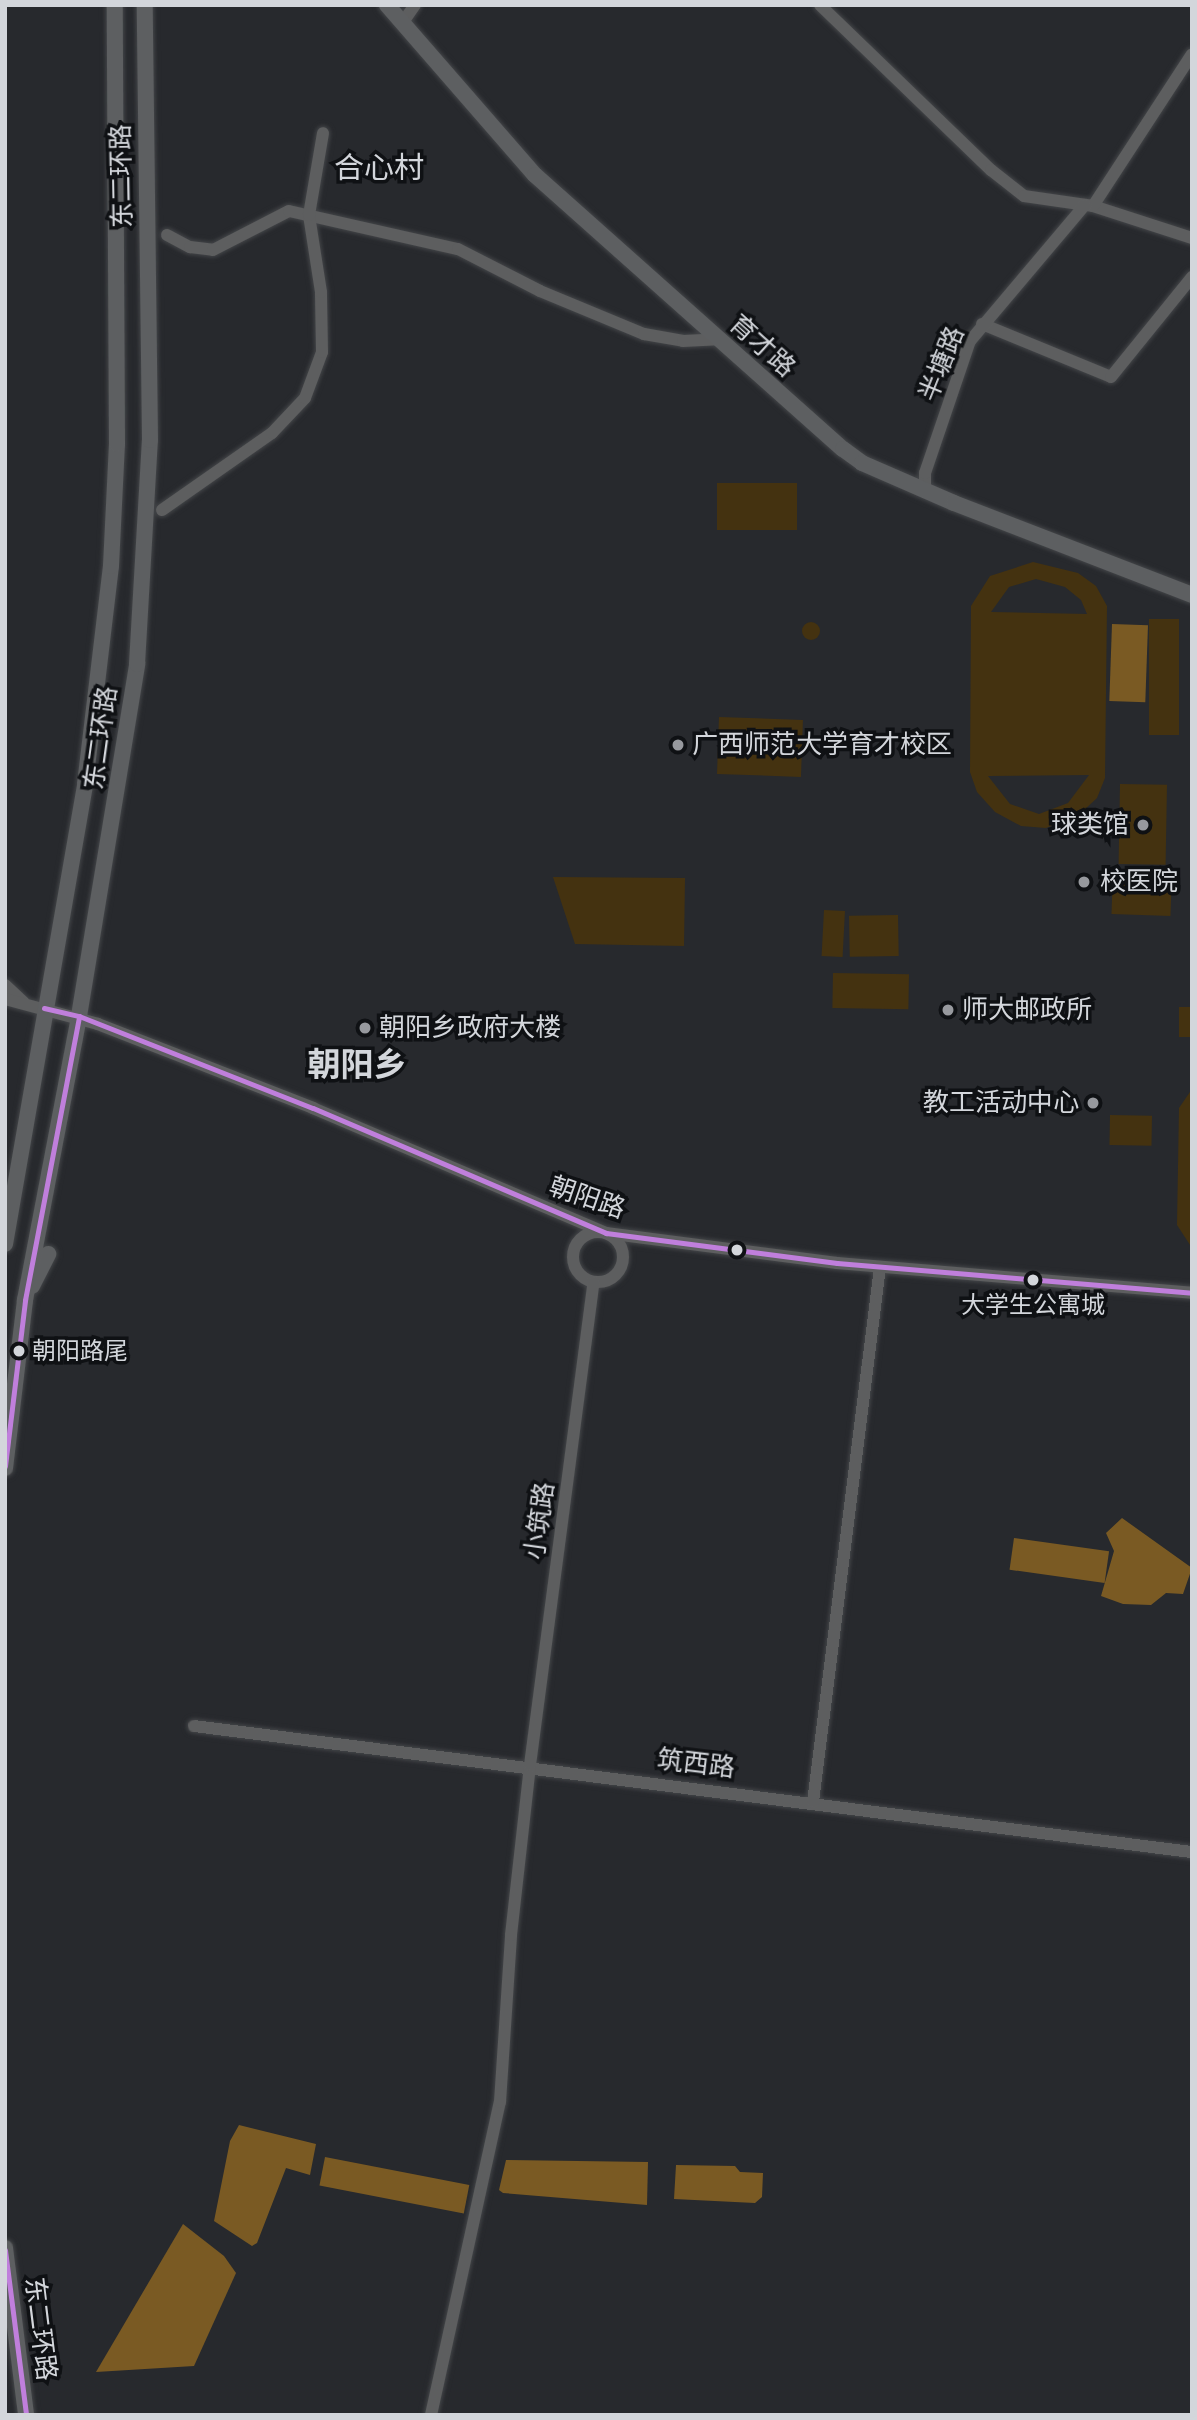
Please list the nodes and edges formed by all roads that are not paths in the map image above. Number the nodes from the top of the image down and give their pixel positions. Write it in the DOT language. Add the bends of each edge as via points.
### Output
graph roads {
  1 [pos="116,5"];
  2 [pos="145,5"];
  3 [pos="387,5"];
  4 [pos="415,5"];
  5 [pos="820,5"];
  6 [pos="403,22"];
  7 [pos="1192,54"];
  8 [pos="323,133"];
  9 [pos="1089,205"];
  10 [pos="309,215"];
  11 [pos="167,235"];
  12 [pos="1192,237"];
  13 [pos="1192,277"];
  14 [pos="982,324"];
  15 [pos="718,339"];
  16 [pos="925,491"];
  17 [pos="162,510"];
  18 [pos="1192,595"];
  19 [pos="5,985"];
  20 [pos="5,999"];
  21 [pos="24,1003"];
  22 [pos="44,1008"];
  23 [pos="79,1016"];
  24 [pos="8,1207"];
  25 [pos="606,1233"];
  26 [pos="5,1244"];
  27 [pos="48,1254"];
  28 [pos="880,1267"];
  29 [pos="594,1282"];
  30 [pos="1192,1293"];
  31 [pos="25,1300"];
  32 [pos="5,1468"];
  33 [pos="194,1726"];
  34 [pos="530,1765"];
  35 [pos="813,1802"];
  36 [pos="1192,1852"];
  37 [pos="5,2248"];
  38 [pos="26,2415"];
  39 [pos="431,2415"];
  1 -- 22 [label="main road, 东二环路" via="117,444 111,566 85,784"];
  2 -- 23 [label="main road, 东二环路" via="147,539 134,689"];
  3 -- 6 [label="main road, 育才路"];
  4 -- 6 [label="street"];
  5 -- 9 [label="street" via="991,170 1024,196"];
  6 -- 15 [label="main road, 育才路" via="535,175"];
  7 -- 9 [label="street, 半塘路"];
  8 -- 10 [label="street"];
  9 -- 12 [label="street"];
  9 -- 14 [label="street, 半塘路"];
  10 -- 11 [label="street" via="289,211 213,250 190,247"];
  10 -- 15 [label="street" via="458,249 540,291 645,334 683,341"];
  10 -- 17 [label="street" via="321,292 322,352 305,398 272,433"];
  13 -- 14 [label="street" via="1111,377"];
  14 -- 16 [label="street, 半塘路" via="965,354 925,473"];
  15 -- 16 [label="main road, 育才路" via="843,449"];
  16 -- 18 [label="main road, 育才路"];
  19 -- 21 [label="street"];
  20 -- 21 [label="street, 朝阳路"];
  21 -- 22 [label="street, 朝阳路"];
  22 -- 23 [label="street, 朝阳路"];
  22 -- 24 [label="main road, 东二环路"];
  23 -- 25 [label="street, 朝阳路" via="313,1108"];
  23 -- 31 [label="main road, 东二环路"];
  24 -- 26 [label="main road, 东二环路"];
  25 -- 28 [label="street, 朝阳路"];
  25 -- 29 [label="street" via="619,1243 623,1259 610,1279"];
  25 -- 29 [label="street" via="582,1238 573,1251 580,1275"];
  27 -- 31 [label="main road"];
  28 -- 30 [label="street, 朝阳路"];
  28 -- 35 [label="street"];
  29 -- 34 [label="street, 小筑路"];
  31 -- 32 [label="main road, 东二环路"];
  33 -- 34 [label="street, 筑西路"];
  34 -- 35 [label="street, 筑西路"];
  34 -- 39 [label="street, 小筑路" via="500,2102"];
  35 -- 36 [label="street, 筑西路"];
  37 -- 38 [label="main road, 东二环路"];
}
